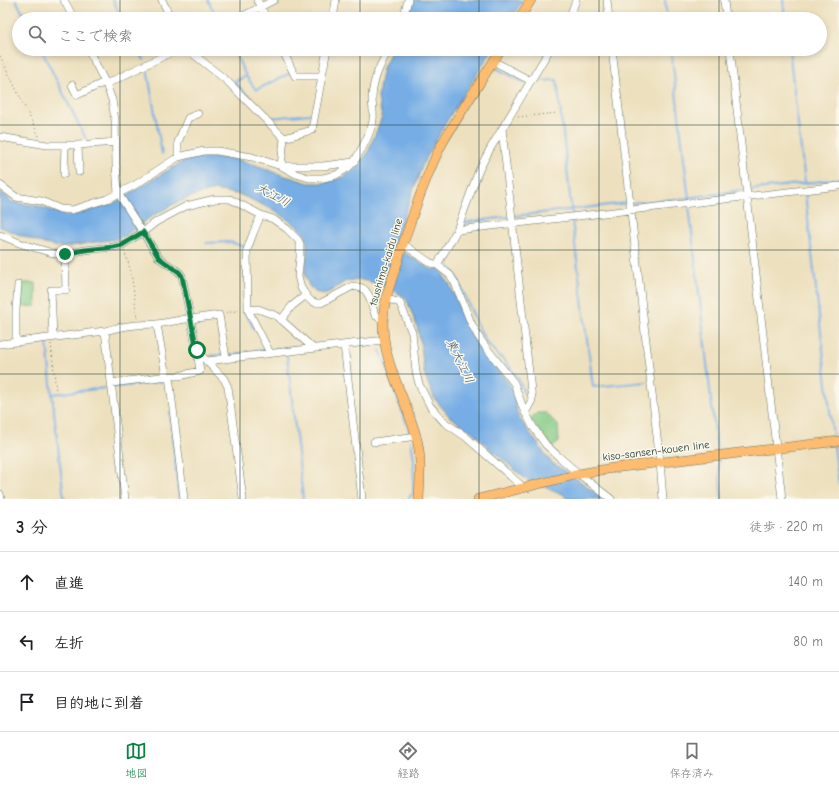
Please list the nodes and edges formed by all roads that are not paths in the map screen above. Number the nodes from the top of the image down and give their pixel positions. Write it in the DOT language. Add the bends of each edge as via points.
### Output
graph roads {
  1 [pos="64,0"];
  2 [pos="162,0"];
  3 [pos="274,0"];
  4 [pos="336,0"];
  5 [pos="408,0"];
  6 [pos="531,0"];
  7 [pos="576,0"];
  8 [pos="607,0"];
  9 [pos="724,0"];
  10 [pos="259,3"];
  11 [pos="70,12"];
  12 [pos="168,12"];
  13 [pos="247,12"];
  14 [pos="264,12"];
  15 [pos="334,12"];
  16 [pos="405,12"];
  17 [pos="524,12"];
  18 [pos="571,12"];
  19 [pos="608,12"];
  20 [pos="725,12"];
  21 [pos="92,56"];
  22 [pos="163,56"];
  23 [pos="195,56"];
  24 [pos="285,56"];
  25 [pos="326,56"];
  26 [pos="385,56"];
  27 [pos="496,56"];
  28 [pos="546,56"];
  29 [pos="613,56"];
  30 [pos="731,56"];
  31 [pos="493,61"];
  32 [pos="322,76"];
  33 [pos="531,81"];
  34 [pos="105,83"];
  35 [pos="72,86"];
  36 [pos="198,114"];
  37 [pos="502,128"];
  38 [pos="0,137"];
  39 [pos="284,138"];
  40 [pos="116,142"];
  41 [pos="65,145"];
  42 [pos="78,145"];
  43 [pos="178,158"];
  44 [pos="354,162"];
  45 [pos="281,166"];
  46 [pos="79,172"];
  47 [pos="64,174"];
  48 [pos="0,185"];
  49 [pos="839,186"];
  50 [pos="119,194"];
  51 [pos="747,196"];
  52 [pos="631,210"];
  53 [pos="261,215"];
  54 [pos="513,224"];
  55 [pos="142,230"];
  56 [pos="457,230"];
  57 [pos="0,236"];
  58 [pos="402,246"];
  59 [pos="65,254"];
  60 [pos="437,265"];
  61 [pos="18,285"];
  62 [pos="306,295"];
  63 [pos="389,297"];
  64 [pos="248,309"];
  65 [pos="191,319"];
  66 [pos="281,320"];
  67 [pos="383,320"];
  68 [pos="157,324"];
  69 [pos="105,331"];
  70 [pos="52,337"];
  71 [pos="384,340"];
  72 [pos="16,342"];
  73 [pos="0,344"];
  74 [pos="344,345"];
  75 [pos="313,348"];
  76 [pos="197,350"];
  77 [pos="270,353"];
  78 [pos="226,358"];
  79 [pos="207,361"];
  80 [pos="168,376"];
  81 [pos="111,383"];
  82 [pos="525,413"];
  83 [pos="417,436"];
  84 [pos="839,441"];
  85 [pos="374,442"];
  86 [pos="776,448"];
  87 [pos="660,462"];
  88 [pos="579,474"];
  89 [pos="526,487"];
  90 [pos="0,494"];
  91 [pos="489,496"];
  92 [pos="1,499"];
  93 [pos="125,499"];
  94 [pos="184,499"];
  95 [pos="243,499"];
  96 [pos="362,499"];
  97 [pos="419,499"];
  98 [pos="478,499"];
  99 [pos="498,499"];
  100 [pos="612,499"];
  101 [pos="664,499"];
  102 [pos="782,499"];
  1 -- 11 [label="street"];
  2 -- 12 [label="street"];
  3 -- 10 [label="street"];
  4 -- 15 [label="street"];
  5 -- 16 [label="street"];
  6 -- 17 [label="main road"];
  7 -- 18 [label="street"];
  8 -- 19 [label="street"];
  9 -- 20 [label="street"];
  10 -- 13 [label="street"];
  10 -- 14 [label="street"];
  21 -- 34 [label="street"];
  22 -- 34 [label="street"];
  23 -- 39 [label="street" via="227,82"];
  24 -- 32 [label="street" via="295,76"];
  25 -- 32 [label="street"];
  26 -- 44 [label="street" via="374,81 373,120 368,136"];
  27 -- 31 [label="main road, tsushima-kaidu line"];
  28 -- 33 [label="street"];
  29 -- 52 [label="street"];
  30 -- 51 [label="street"];
  31 -- 33 [label="street"];
  31 -- 58 [label="main road, tsushima-kaidu line" via="443,142 427,176"];
  32 -- 39 [label="street" via="312,130"];
  33 -- 37 [label="street"];
  34 -- 35 [label="street" via="77,95"];
  34 -- 40 [label="street" via="112,100"];
  36 -- 43 [label="street" via="188,118 178,142"];
  37 -- 54 [label="street"];
  37 -- 56 [label="street" via="479,170"];
  38 -- 41 [label="street"];
  39 -- 45 [label="street"];
  40 -- 42 [label="street"];
  40 -- 50 [label="street"];
  41 -- 42 [label="street"];
  41 -- 47 [label="street"];
  42 -- 46 [label="street"];
  43 -- 45 [label="street" via="204,151 217,151"];
  43 -- 50 [label="street"];
  44 -- 45 [label="street" via="323,166"];
  44 -- 45 [label="street" via="336,175 323,178 309,178"];
  48 -- 50 [label="street" via="16,197 72,210"];
  49 -- 51 [label="street"];
  50 -- 55 [label="street"];
  51 -- 52 [label="street"];
  51 -- 86 [label="street"];
  52 -- 54 [label="street"];
  52 -- 87 [label="street"];
  53 -- 55 [label="street" via="230,199 215,199 186,206"];
  53 -- 62 [label="street" via="273,219 298,240 298,276"];
  53 -- 64 [label="street" via="247,250"];
  54 -- 56 [label="street"];
  54 -- 82 [label="street" via="532,400"];
  55 -- 59 [label="street" via="122,245"];
  55 -- 65 [label="street" via="159,258 182,276"];
  56 -- 60 [label="street"];
  57 -- 59 [label="street" via="46,252"];
  58 -- 60 [label="street"];
  58 -- 63 [label="main road, tsushima-kaidu line"];
  59 -- 70 [label="street" via="66,290 51,290"];
  60 -- 82 [label="street" via="450,275 455,283 475,330 514,383"];
  61 -- 72 [label="street"];
  62 -- 66 [label="street" via="292,306"];
  62 -- 67 [label="street" via="311,301 321,304 354,286 362,288 369,296 375,315"];
  63 -- 67 [label="main road, tsushima-kaidu line" via="383,311"];
  63 -- 89 [label="street" via="400,303 412,333 416,372 430,406 444,422"];
  64 -- 66 [label="street" via="258,309"];
  64 -- 77 [label="street"];
  65 -- 68 [label="street"];
  65 -- 76 [label="street"];
  65 -- 78 [label="street" via="219,315"];
  66 -- 75 [label="street"];
  67 -- 71 [label="main road, tsushima-kaidu line"];
  68 -- 69 [label="street" via="118,327"];
  68 -- 80 [label="street"];
  69 -- 70 [label="street"];
  69 -- 81 [label="street"];
  70 -- 72 [label="street"];
  71 -- 74 [label="street"];
  71 -- 83 [label="main road, tsushima-kaidu line"];
  72 -- 73 [label="street"];
  74 -- 75 [label="street"];
  74 -- 96 [label="street"];
  75 -- 77 [label="street"];
  76 -- 79 [label="street"];
  76 -- 80 [label="street" via="200,371"];
  77 -- 78 [label="street"];
  78 -- 79 [label="street"];
  79 -- 95 [label="street" via="228,387"];
  80 -- 81 [label="street"];
  80 -- 94 [label="street"];
  81 -- 93 [label="street"];
  82 -- 88 [label="street" via="546,445"];
  83 -- 85 [label="street"];
  83 -- 97 [label="main road, tsushima-kaidu line" via="420,455"];
  84 -- 86 [label="main road, kiso-sansen-kouen line"];
  86 -- 87 [label="main road, kiso-sansen-kouen line"];
  86 -- 102 [label="street"];
  87 -- 88 [label="main road, kiso-sansen-kouen line"];
  87 -- 101 [label="street"];
  88 -- 89 [label="main road, kiso-sansen-kouen line"];
  88 -- 100 [label="street"];
  89 -- 91 [label="main road, kiso-sansen-kouen line"];
  90 -- 92 [label="street"];
  91 -- 98 [label="main road, kiso-sansen-kouen line"];
  91 -- 99 [label="street"];
}
